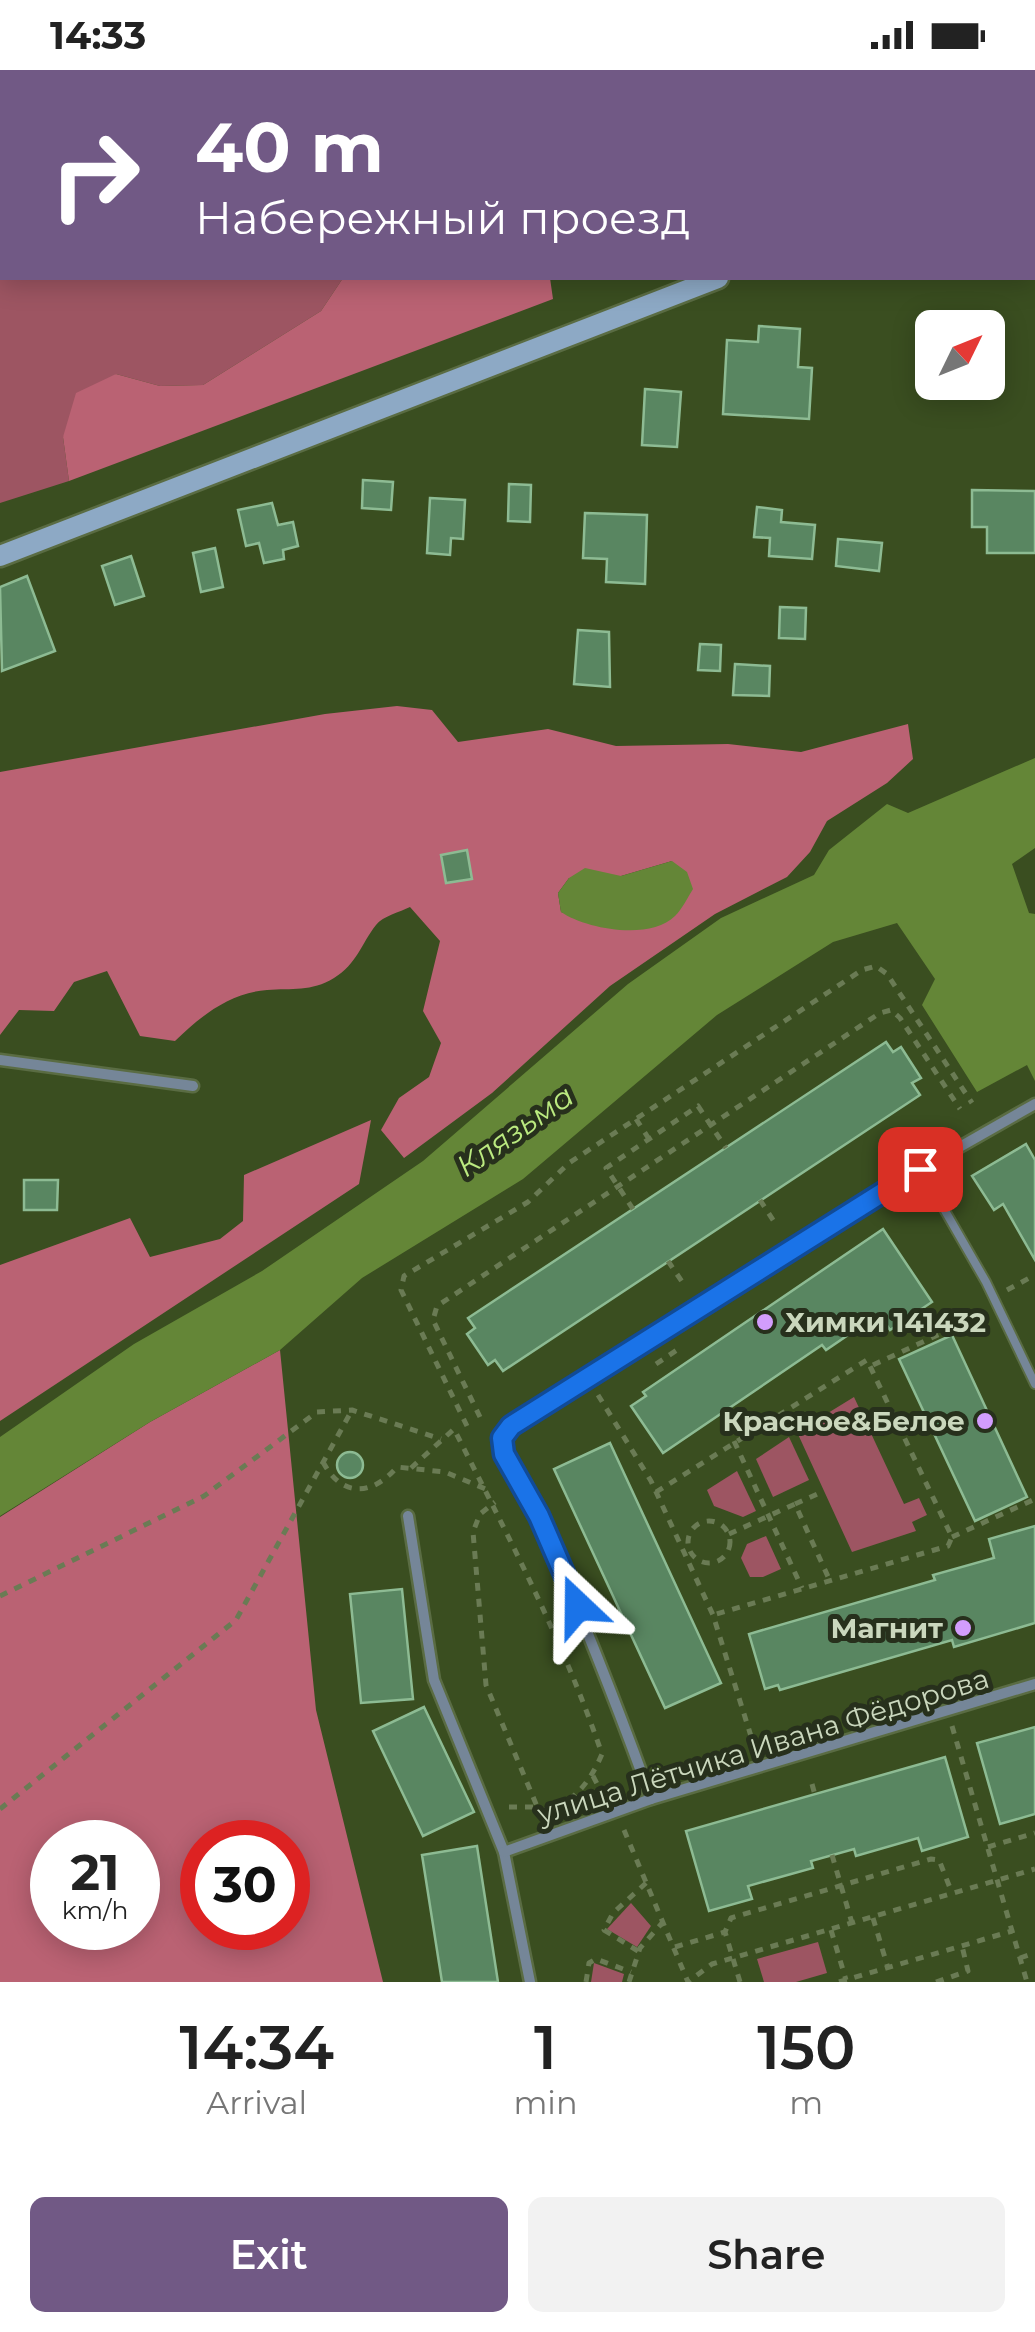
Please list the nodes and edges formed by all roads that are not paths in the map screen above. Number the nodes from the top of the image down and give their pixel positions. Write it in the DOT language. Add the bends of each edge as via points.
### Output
graph roads {
  1 [pos="713,280"];
  2 [pos="0,556"];
  3 [pos="0,1060"];
  4 [pos="193,1086"];
  5 [pos="1035,1104"];
  6 [pos="920,1169"];
  7 [pos="1035,1384"];
  8 [pos="408,1516"];
  9 [pos="1035,1684"];
  10 [pos="651,1799"];
  11 [pos="504,1852"];
  12 [pos="530,1982"];
  1 -- 2 [label="street"];
  3 -- 4 [label="street"];
  5 -- 6 [label="street"];
  6 -- 7 [label="lane"];
  6 -- 10 [label="street" via="511,1426 502,1438 603,1666"];
  8 -- 11 [label="street" via="434,1680"];
  9 -- 10 [label="street, улица Лётчика Ивана Фёдорова"];
  10 -- 11 [label="street, улица Лётчика Ивана Фёдорова"];
  11 -- 12 [label="street"];
}
